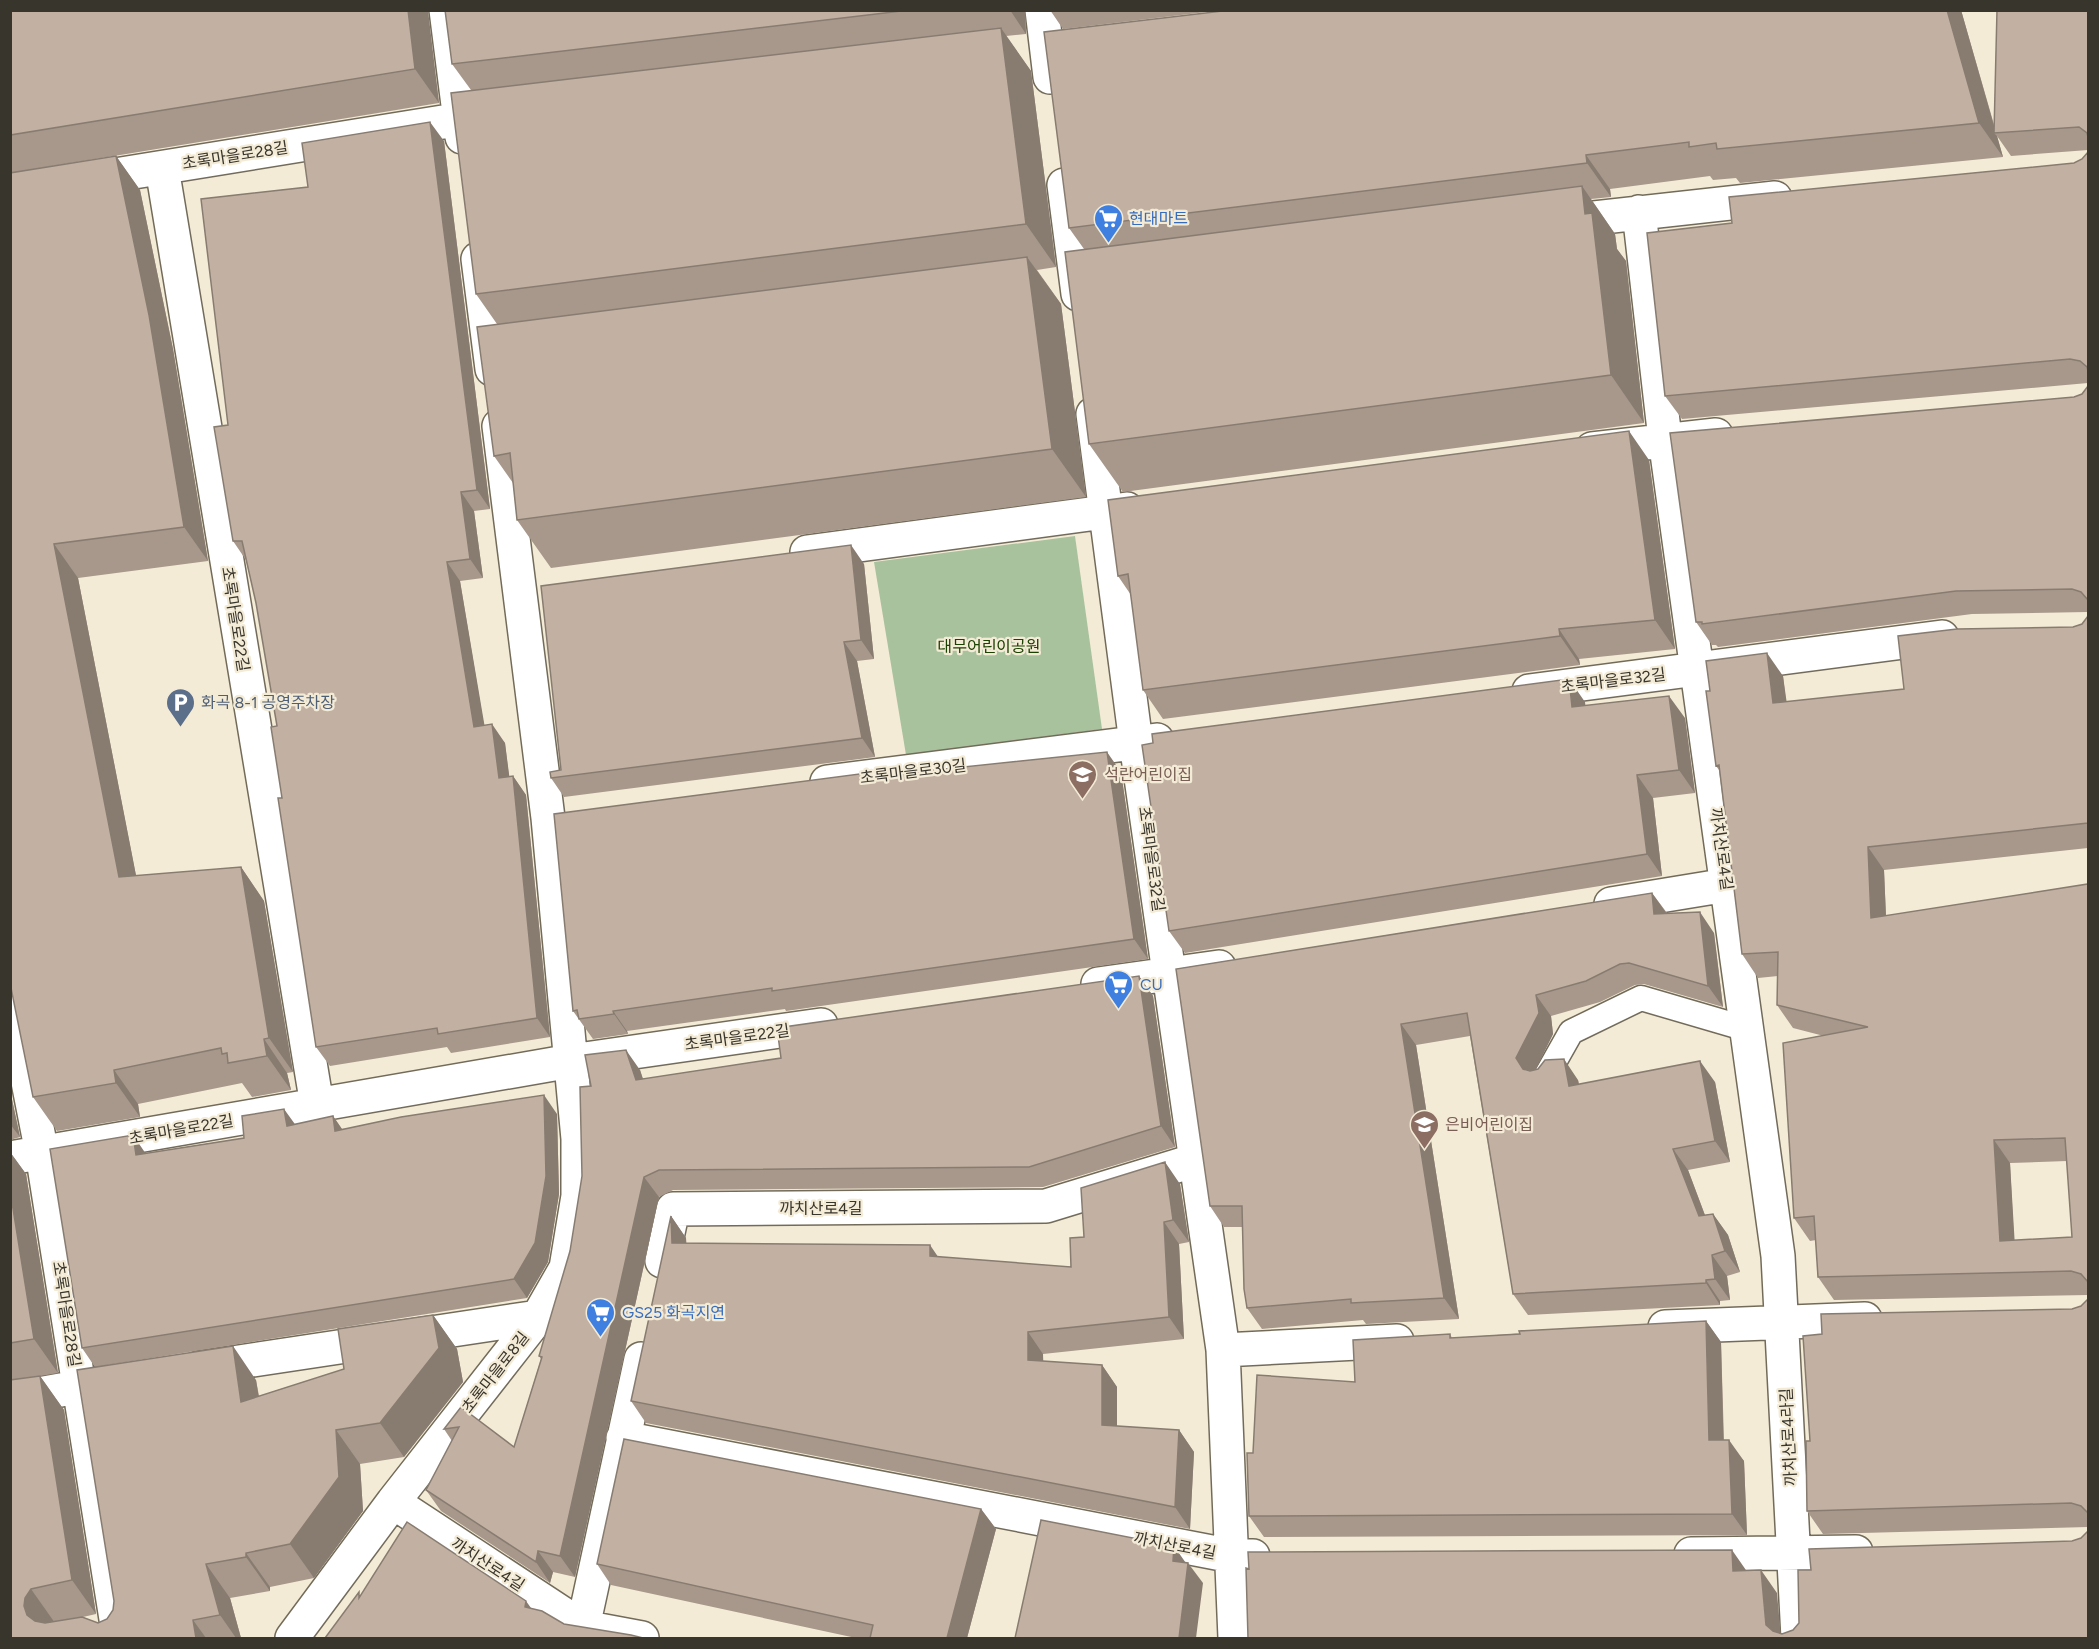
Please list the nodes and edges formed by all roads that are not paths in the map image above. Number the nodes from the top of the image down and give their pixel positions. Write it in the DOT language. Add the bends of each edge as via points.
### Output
graph roads {
  1 [pos="446,10"];
  2 [pos="1042,10"];
  3 [pos="1082,45"];
  4 [pos="1047,49"];
  5 [pos="1012,53"];
  6 [pos="1054,108"];
  7 [pos="507,113"];
  8 [pos="460,119"];
  9 [pos="1060,155"];
  10 [pos="466,164"];
  11 [pos="162,168"];
  12 [pos="10,192"];
  13 [pos="1801,195"];
  14 [pos="1639,212"];
  15 [pos="1533,225"];
  16 [pos="475,233"];
  17 [pos="1112,279"];
  18 [pos="1077,283"];
  19 [pos="1042,288"];
  20 [pos="1083,329"];
  21 [pos="526,354"];
  22 [pos="490,358"];
  23 [pos="1090,386"];
  24 [pos="1748,432"];
  25 [pos="1665,439"];
  26 [pos="1558,453"];
  27 [pos="1154,506"];
  28 [pos="1106,512"];
  29 [pos="777,556"];
  30 [pos="555,586"];
  31 [pos="519,591"];
  32 [pos="1972,633"];
  33 [pos="1698,669"];
  34 [pos="1499,695"];
  35 [pos="1182,737"];
  36 [pos="1136,743"];
  37 [pos="795,787"];
  38 [pos="584,814"];
  39 [pos="548,818"];
  40 [pos="1727,885"];
  41 [pos="1576,910"];
  42 [pos="1250,962"];
  43 [pos="1169,975"];
  44 [pos="1069,988"];
  45 [pos="10,990"];
  46 [pos="855,1020"];
  47 [pos="1747,1029"];
  48 [pos="571,1061"];
  49 [pos="1545,1078"];
  50 [pos="316,1105"];
  51 [pos="26,1155"];
  52 [pos="1196,1160"];
  53 [pos="656,1289"];
  54 [pos="538,1317"];
  55 [pos="1900,1318"];
  56 [pos="1782,1320"];
  57 [pos="1639,1328"];
  58 [pos="646,1335"];
  59 [pos="1425,1339"];
  60 [pos="1223,1350"];
  61 [pos="173,1372"];
  62 [pos="126,1379"];
  63 [pos="79,1386"];
  64 [pos="10,1399"];
  65 [pos="624,1438"];
  66 [pos="393,1502"];
  67 [pos="1888,1551"];
  68 [pos="1662,1554"];
  69 [pos="1794,1554"];
  70 [pos="1232,1556"];
  71 [pos="1280,1556"];
  72 [pos="583,1627"];
  73 [pos="108,1635"];
  74 [pos="292,1638"];
  75 [pos="642,1638"];
  76 [pos="1235,1638"];
  77 [pos="1798,1638"];
  1 -- 8 [label="street"];
  2 -- 4 [label="street"];
  3 -- 4 [label="street"];
  4 -- 5 [label="street"];
  4 -- 6 [label="street"];
  7 -- 8 [label="street"];
  8 -- 10 [label="street"];
  8 -- 11 [label="street, 초록마을로28길"];
  9 -- 18 [label="street"];
  11 -- 12 [label="street, 초록마을로28길"];
  11 -- 50 [label="street, 초록마을로22길"];
  13 -- 14 [label="street"];
  14 -- 15 [label="street"];
  14 -- 25 [label="street"];
  16 -- 22 [label="street"];
  17 -- 18 [label="street"];
  18 -- 19 [label="street"];
  18 -- 20 [label="street"];
  21 -- 22 [label="street"];
  22 -- 31 [label="street"];
  23 -- 28 [label="street, 초록마을로32길"];
  24 -- 25 [label="street"];
  25 -- 26 [label="street"];
  25 -- 33 [label="street"];
  27 -- 28 [label="street"];
  28 -- 29 [label="street"];
  28 -- 36 [label="street, 초록마을로32길"];
  30 -- 31 [label="street"];
  31 -- 39 [label="street"];
  32 -- 33 [label="street, 초록마을로32길"];
  33 -- 34 [label="street, 초록마을로32길"];
  33 -- 40 [label="street, 까치산로4길"];
  35 -- 36 [label="street"];
  36 -- 37 [label="street, 초록마을로30길"];
  36 -- 43 [label="street, 초록마을로32길"];
  38 -- 39 [label="street"];
  39 -- 48 [label="street"];
  40 -- 41 [label="street"];
  40 -- 47 [label="street, 까치산로4길"];
  42 -- 43 [label="street"];
  43 -- 44 [label="street"];
  43 -- 52 [label="street, 까치산로4길"];
  45 -- 51 [label="street, 초록마을로28길"];
  46 -- 48 [label="street, 초록마을로22길"];
  47 -- 49 [label="lane" via="1641,998 1571,1032"];
  47 -- 56 [label="street, 까치산로4길" via="1778,1256"];
  48 -- 50 [label="street, 초록마을로22길"];
  48 -- 54 [label="street, 초록마을로8길" via="579,1139 578,1196 566,1268"];
  50 -- 51 [label="street, 초록마을로22길"];
  51 -- 63 [label="street, 초록마을로28길"];
  52 -- 53 [label="street, 까치산로4길" via="1046,1206 673,1209"];
  52 -- 60 [label="street, 까치산로4길"];
  54 -- 61 [label="street"];
  54 -- 66 [label="street, 초록마을로8길"];
  55 -- 56 [label="street"];
  56 -- 57 [label="street"];
  56 -- 69 [label="street, 까치산로4라길"];
  58 -- 65 [label="street"];
  59 -- 60 [label="street"];
  60 -- 70 [label="street, 까치산로4길"];
  62 -- 63 [label="street"];
  63 -- 64 [label="street"];
  63 -- 73 [label="street, 초록마을로28길"];
  65 -- 70 [label="street, 까치산로4길"];
  65 -- 72 [label="street"];
  66 -- 72 [label="street, 까치산로4길"];
  66 -- 74 [label="street, 초록마을로8길"];
  67 -- 69 [label="street"];
  68 -- 69 [label="street"];
  69 -- 77 [label="street, 까치산로4라길"];
  70 -- 71 [label="street"];
  70 -- 76 [label="street, 까치산로4길"];
  72 -- 75 [label="street, 까치산로4길"];
}
